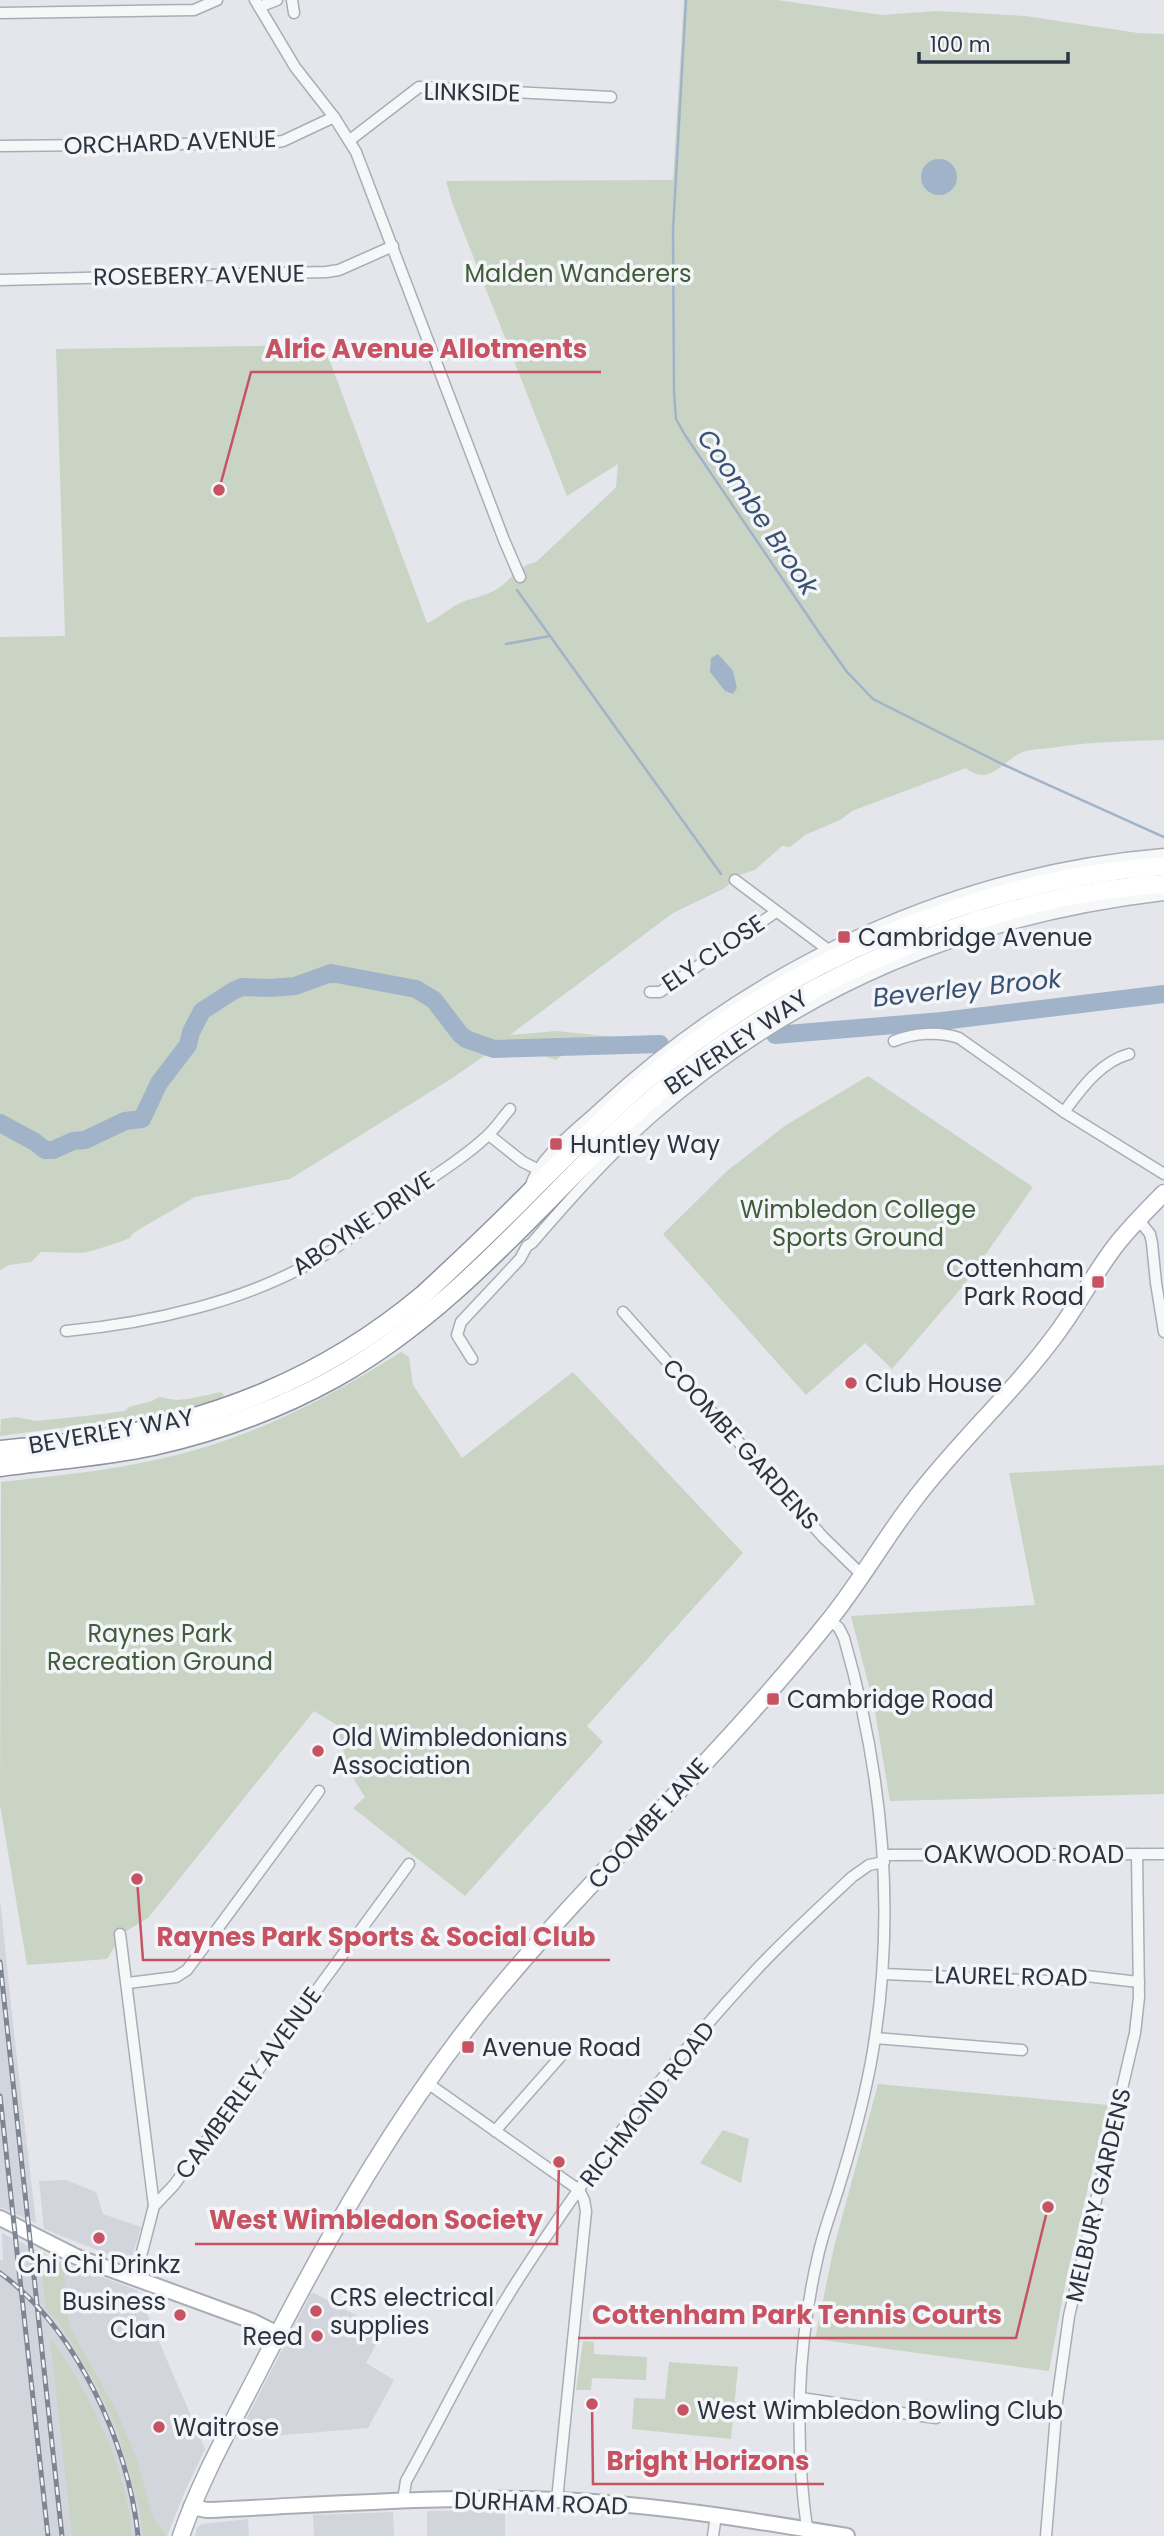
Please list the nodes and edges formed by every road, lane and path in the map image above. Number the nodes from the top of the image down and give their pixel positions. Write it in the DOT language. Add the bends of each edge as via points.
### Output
graph roads {
  1 [pos="217,0"];
  2 [pos="277,0"];
  3 [pos="292,0"];
  4 [pos="257,4"];
  5 [pos="0,13"];
  6 [pos="294,13"];
  7 [pos="611,97"];
  8 [pos="334,117"];
  9 [pos="350,140"];
  10 [pos="0,146"];
  11 [pos="393,246"];
  12 [pos="0,280"];
  13 [pos="520,576"];
  14 [pos="1164,854"];
  15 [pos="1164,866"];
  16 [pos="735,880"];
  17 [pos="1164,884"];
  18 [pos="1164,895"];
  19 [pos="776,912"];
  20 [pos="827,949"];
  21 [pos="650,992"];
  22 [pos="894,1041"];
  23 [pos="1129,1055"];
  24 [pos="510,1108"];
  25 [pos="1064,1112"];
  26 [pos="489,1135"];
  27 [pos="537,1169"];
  28 [pos="1164,1174"];
  29 [pos="1164,1194"];
  30 [pos="527,1195"];
  31 [pos="1138,1219"];
  32 [pos="527,1246"];
  33 [pos="485,1265"];
  34 [pos="623,1312"];
  35 [pos="66,1331"];
  36 [pos="1164,1332"];
  37 [pos="472,1359"];
  38 [pos="0,1450"];
  39 [pos="0,1467"];
  40 [pos="862,1575"];
  41 [pos="830,1620"];
  42 [pos="319,1791"];
  43 [pos="1137,1854"];
  44 [pos="1164,1854"];
  45 [pos="884,1859"];
  46 [pos="409,1864"];
  47 [pos="120,1934"];
  48 [pos="883,1974"];
  49 [pos="1139,1982"];
  50 [pos="128,1983"];
  51 [pos="875,2038"];
  52 [pos="1022,2050"];
  53 [pos="561,2056"];
  54 [pos="426,2082"];
  55 [pos="495,2131"];
  56 [pos="579,2190"];
  57 [pos="154,2206"];
  58 [pos="0,2218"];
  59 [pos="135,2279"];
  60 [pos="278,2334"];
  61 [pos="801,2398"];
  62 [pos="936,2418"];
  63 [pos="403,2500"];
  64 [pos="557,2500"];
  65 [pos="191,2507"];
  66 [pos="716,2515"];
  67 [pos="808,2533"];
  68 [pos="181,2536"];
  69 [pos="713,2536"];
  70 [pos="847,2536"];
  71 [pos="1046,2536"];
  1 -- 5 [label="street" via="194,10"];
  2 -- 4 [label="street"];
  3 -- 6 [label="street"];
  4 -- 8 [label="street" via="295,67"];
  7 -- 9 [label="street, LINKSIDE" via="419,87"];
  8 -- 9 [label="street"];
  8 -- 10 [label="street, ORCHARD AVENUE" via="270,143"];
  9 -- 11 [label="street"];
  11 -- 12 [label="street, ROSEBERY AVENUE" via="326,272"];
  11 -- 13 [label="street"];
  14 -- 20 [label="street, BEVERLEY WAY" via="1090,863 1000,884 942,901"];
  15 -- 30 [label="highway, BEVERLEY WAY" via="1078,877 979,902 915,924 800,977 742,1011 644,1082"];
  16 -- 19 [label="street"];
  17 -- 33 [label="highway, BEVERLEY WAY" via="1080,896 981,920 816,987 744,1030 656,1096"];
  18 -- 32 [label="street, BEVERLEY WAY" via="1027,918 948,943 804,1008 746,1044 650,1118"];
  19 -- 20 [label="street"];
  19 -- 21 [label="street, ELY CLOSE" via="660,992"];
  20 -- 27 [label="street, BEVERLEY WAY" via="771,979 687,1035 622,1088"];
  22 -- 25 [label="street" via="946,1033 959,1038"];
  23 -- 25 [label="street" via="1109,1062"];
  24 -- 26 [label="street, ABOYNE DRIVE"];
  25 -- 28 [label="street"];
  26 -- 27 [label="street"];
  26 -- 35 [label="street, ABOYNE DRIVE" via="362,1229 295,1272 182,1311"];
  27 -- 30 [label="street, BEVERLEY WAY"];
  29 -- 31 [label="main road, COOMBE LANE"];
  30 -- 38 [label="highway, BEVERLEY WAY" via="387,1325 304,1375 250,1400 147,1429"];
  31 -- 36 [label="street" via="1150,1234"];
  31 -- 40 [label="main road, COOMBE LANE" via="1059,1332 916,1497"];
  32 -- 33 [label="street, BEVERLEY WAY" via="512,1248"];
  32 -- 37 [label="street, BEVERLEY WAY" via="461,1322 457,1335"];
  33 -- 39 [label="highway, BEVERLEY WAY" via="396,1340 279,1406 150,1447"];
  34 -- 40 [label="street, COOMBE GARDENS"];
  40 -- 41 [label="main road, COOMBE LANE"];
  41 -- 45 [label="street" via="839,1628 852,1664 874,1769"];
  41 -- 54 [label="main road, COOMBE LANE" via="537,1944"];
  42 -- 50 [label="street" via="187,1970 176,1977"];
  43 -- 44 [label="street, OAKWOOD ROAD"];
  43 -- 45 [label="street, OAKWOOD ROAD"];
  43 -- 49 [label="street, MELBURY GARDENS"];
  45 -- 48 [label="street"];
  45 -- 56 [label="street, RICHMOND ROAD" via="852,1877 758,1968 655,2088"];
  46 -- 57 [label="street, CAMBERLEY AVENUE"];
  47 -- 50 [label="street"];
  48 -- 49 [label="street, LAUREL ROAD" via="1049,1981 1086,1976"];
  48 -- 51 [label="street"];
  49 -- 71 [label="street, MELBURY GARDENS" via="1135,2033 1069,2316"];
  50 -- 57 [label="street"];
  51 -- 52 [label="street"];
  51 -- 61 [label="street" via="860,2113 814,2275"];
  53 -- 55 [label="street"];
  54 -- 55 [label="street"];
  54 -- 60 [label="main road, COOMBE LANE" via="360,2185"];
  55 -- 56 [label="street"];
  56 -- 63 [label="street, RICHMOND ROAD" via="481,2342 406,2481"];
  56 -- 64 [label="street" via="586,2211"];
  57 -- 59 [label="street, CAMBERLEY AVENUE"];
  58 -- 59 [label="main road" via="62,2251"];
  59 -- 60 [label="main road"];
  60 -- 65 [label="main road, COOMBE LANE"];
  61 -- 62 [label="street"];
  61 -- 67 [label="street"];
  63 -- 64 [label="main road, DURHAM ROAD"];
  63 -- 65 [label="main road, DURHAM ROAD" via="207,2510"];
  64 -- 66 [label="main road, DURHAM ROAD"];
  65 -- 68 [label="main road, COOMBE LANE"];
  66 -- 67 [label="main road, DURHAM ROAD"];
  66 -- 69 [label="street"];
  67 -- 70 [label="main road, DURHAM ROAD"];
}
